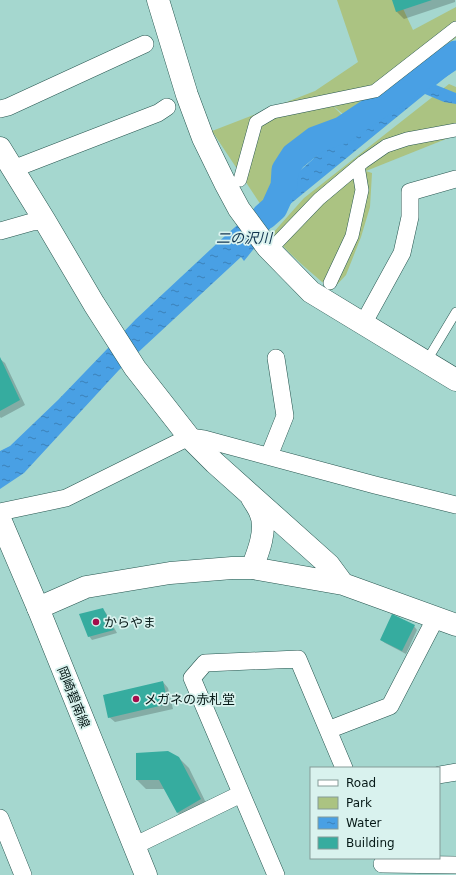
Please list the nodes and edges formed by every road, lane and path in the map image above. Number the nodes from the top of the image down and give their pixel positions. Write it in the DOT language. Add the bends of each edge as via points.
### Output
graph roads {
  1 [pos="158,0"];
  2 [pos="456,28"];
  3 [pos="145,44"];
  4 [pos="167,107"];
  5 [pos="0,109"];
  6 [pos="456,130"];
  7 [pos="0,148"];
  8 [pos="358,166"];
  9 [pos="13,169"];
  10 [pos="240,180"];
  11 [pos="456,180"];
  12 [pos="45,221"];
  13 [pos="0,231"];
  14 [pos="268,249"];
  15 [pos="330,283"];
  16 [pos="456,312"];
  17 [pos="363,324"];
  18 [pos="276,358"];
  19 [pos="426,362"];
  20 [pos="456,380"];
  21 [pos="190,437"];
  22 [pos="269,456"];
  23 [pos="249,494"];
  24 [pos="456,505"];
  25 [pos="0,512"];
  26 [pos="0,519"];
  27 [pos="252,568"];
  28 [pos="343,584"];
  29 [pos="38,608"];
  30 [pos="435,617"];
  31 [pos="456,625"];
  32 [pos="328,730"];
  33 [pos="344,767"];
  34 [pos="456,772"];
  35 [pos="440,775"];
  36 [pos="241,794"];
  37 [pos="0,818"];
  38 [pos="134,846"];
  39 [pos="456,865"];
  40 [pos="383,866"];
  41 [pos="23,875"];
  42 [pos="146,875"];
  43 [pos="276,875"];
  1 -- 14 [label="street" via="203,138 239,209"];
  2 -- 10 [label="street" via="375,91 273,112 256,122"];
  3 -- 5 [label="street"];
  4 -- 9 [label="street" via="158,113"];
  6 -- 8 [label="street" via="407,139 386,146"];
  7 -- 9 [label="street"];
  8 -- 14 [label="street" via="319,199"];
  8 -- 15 [label="street" via="362,190 352,236"];
  9 -- 12 [label="street"];
  11 -- 17 [label="street" via="410,192 410,217 402,253"];
  12 -- 13 [label="street"];
  12 -- 21 [label="street" via="135,368"];
  14 -- 17 [label="street" via="311,292"];
  16 -- 19 [label="lane"];
  17 -- 19 [label="street"];
  18 -- 22 [label="street" via="286,416"];
  19 -- 20 [label="street"];
  21 -- 22 [label="street"];
  21 -- 23 [label="street"];
  21 -- 25 [label="street" via="66,498"];
  22 -- 24 [label="street"];
  23 -- 27 [label="street" via="261,513 262,528 260,548"];
  23 -- 28 [label="street" via="329,565"];
  26 -- 29 [label="street, 岡崎碧南線"];
  27 -- 28 [label="street"];
  27 -- 29 [label="street" via="170,573 86,587"];
  28 -- 30 [label="street"];
  29 -- 38 [label="street, 岡崎碧南線"];
  30 -- 31 [label="street"];
  30 -- 32 [label="street" via="390,706"];
  32 -- 33 [label="street"];
  32 -- 36 [label="street" via="298,659 205,663 192,678"];
  34 -- 35 [label="street"];
  36 -- 38 [label="street"];
  36 -- 43 [label="street"];
  37 -- 41 [label="street"];
  38 -- 42 [label="street, 岡崎碧南線"];
  39 -- 40 [label="street"];
}
